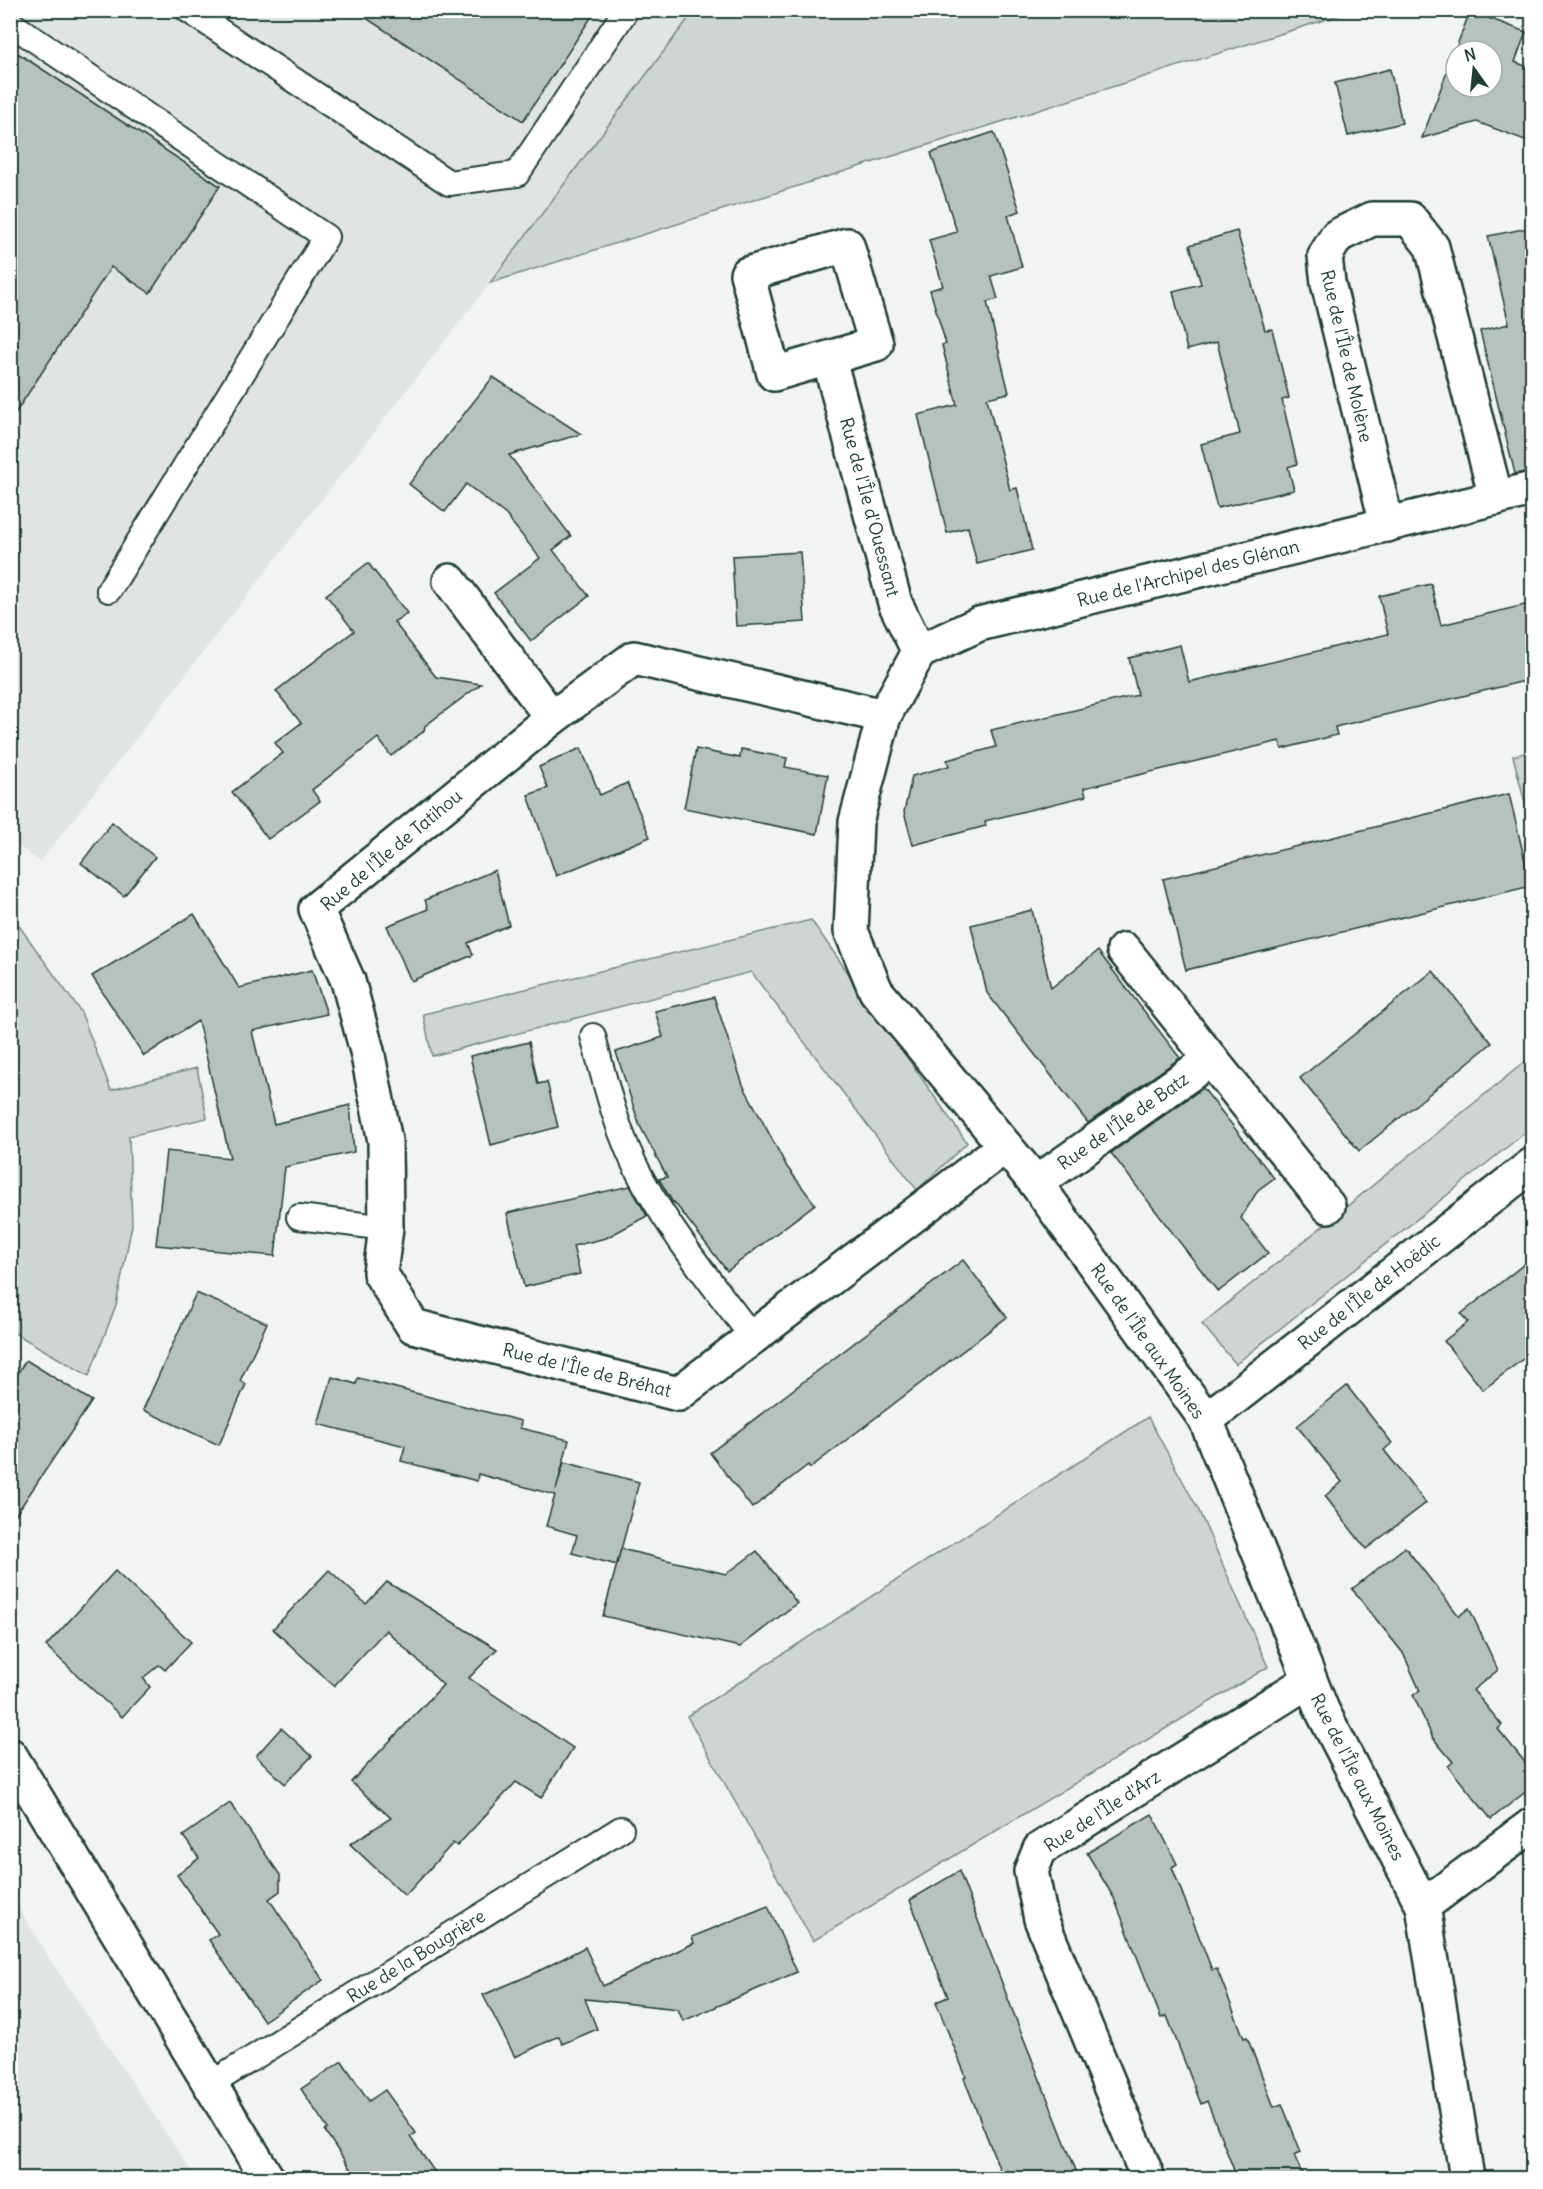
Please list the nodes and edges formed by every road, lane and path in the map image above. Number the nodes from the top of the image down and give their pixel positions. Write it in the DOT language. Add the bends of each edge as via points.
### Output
graph roads {
  1 [pos="188,10"];
  2 [pos="626,10"];
  3 [pos="10,23"];
  4 [pos="829,360"];
  5 [pos="1533,489"];
  6 [pos="1496,498"];
  7 [pos="1387,525"];
  8 [pos="450,580"];
  9 [pos="109,590"];
  10 [pos="919,652"];
  11 [pos="884,716"];
  12 [pos="552,718"];
  13 [pos="1124,950"];
  14 [pos="593,1036"];
  15 [pos="367,1051"];
  16 [pos="1210,1059"];
  17 [pos="1005,1146"];
  18 [pos="1533,1165"];
  19 [pos="1036,1183"];
  20 [pos="1328,1206"];
  21 [pos="299,1217"];
  22 [pos="386,1228"];
  23 [pos="753,1338"];
  24 [pos="1206,1420"];
  25 [pos="1310,1680"];
  26 [pos="10,1755"];
  27 [pos="1533,1825"];
  28 [pos="621,1828"];
  29 [pos="1423,1906"];
  30 [pos="211,2084"];
  31 [pos="267,2178"];
  32 [pos="1148,2178"];
  33 [pos="1467,2178"];
  1 -- 2 [label="lane" via="449,183 518,174"];
  3 -- 9 [label="lane" via="326,237"];
  4 -- 4 [label="street" via="876,344 847,245 747,274 774,374"];
  4 -- 10 [label="street, Rue de l'Île d'Ouessant" via="895,603"];
  5 -- 6 [label="street, Rue de l'Archipel des Glénan"];
  6 -- 7 [label="street, Rue de l'Archipel des Glénan"];
  6 -- 7 [label="street, Rue de l'Île de Molène" via="1432,247 1410,219 1372,219 1337,236 1325,256 1328,284"];
  7 -- 10 [label="street, Rue de l'Archipel des Glénan" via="979,624"];
  8 -- 12 [label="street"];
  10 -- 11 [label="street"];
  11 -- 12 [label="street, Rue de l'Île de Tatihou" via="634,658"];
  11 -- 17 [label="street, Rue de l'Île aux Moines" via="856,822 851,931 876,991"];
  12 -- 15 [label="street, Rue de l'Île de Tatihou" via="316,909 348,981"];
  13 -- 16 [label="street"];
  14 -- 23 [label="lane" via="612,1109 641,1178 681,1243"];
  15 -- 22 [label="street, Rue de l'Île de Bréhat" via="385,1141"];
  16 -- 19 [label="street, Rue de l'Île de Batz"];
  16 -- 20 [label="street"];
  17 -- 19 [label="street, Rue de l'Île aux Moines"];
  17 -- 23 [label="street, Rue de l'Île de Bréhat"];
  18 -- 24 [label="street, Rue de l'Île de Hoëdic"];
  19 -- 24 [label="street, Rue de l'Île aux Moines"];
  21 -- 22 [label="lane"];
  22 -- 23 [label="street, Rue de l'Île de Bréhat" via="380,1273 413,1326 678,1394"];
  24 -- 25 [label="street, Rue de l'Île aux Moines"];
  25 -- 29 [label="street, Rue de l'Île aux Moines"];
  25 -- 32 [label="street, Rue de l'Île d'Arz" via="1040,1849 1031,1871 1041,1919"];
  26 -- 30 [label="street"];
  27 -- 29 [label="street"];
  28 -- 30 [label="lane, Rue de la Bougrière"];
  29 -- 33 [label="street, Rue de l'Île aux Moines"];
  30 -- 31 [label="street"];
}
